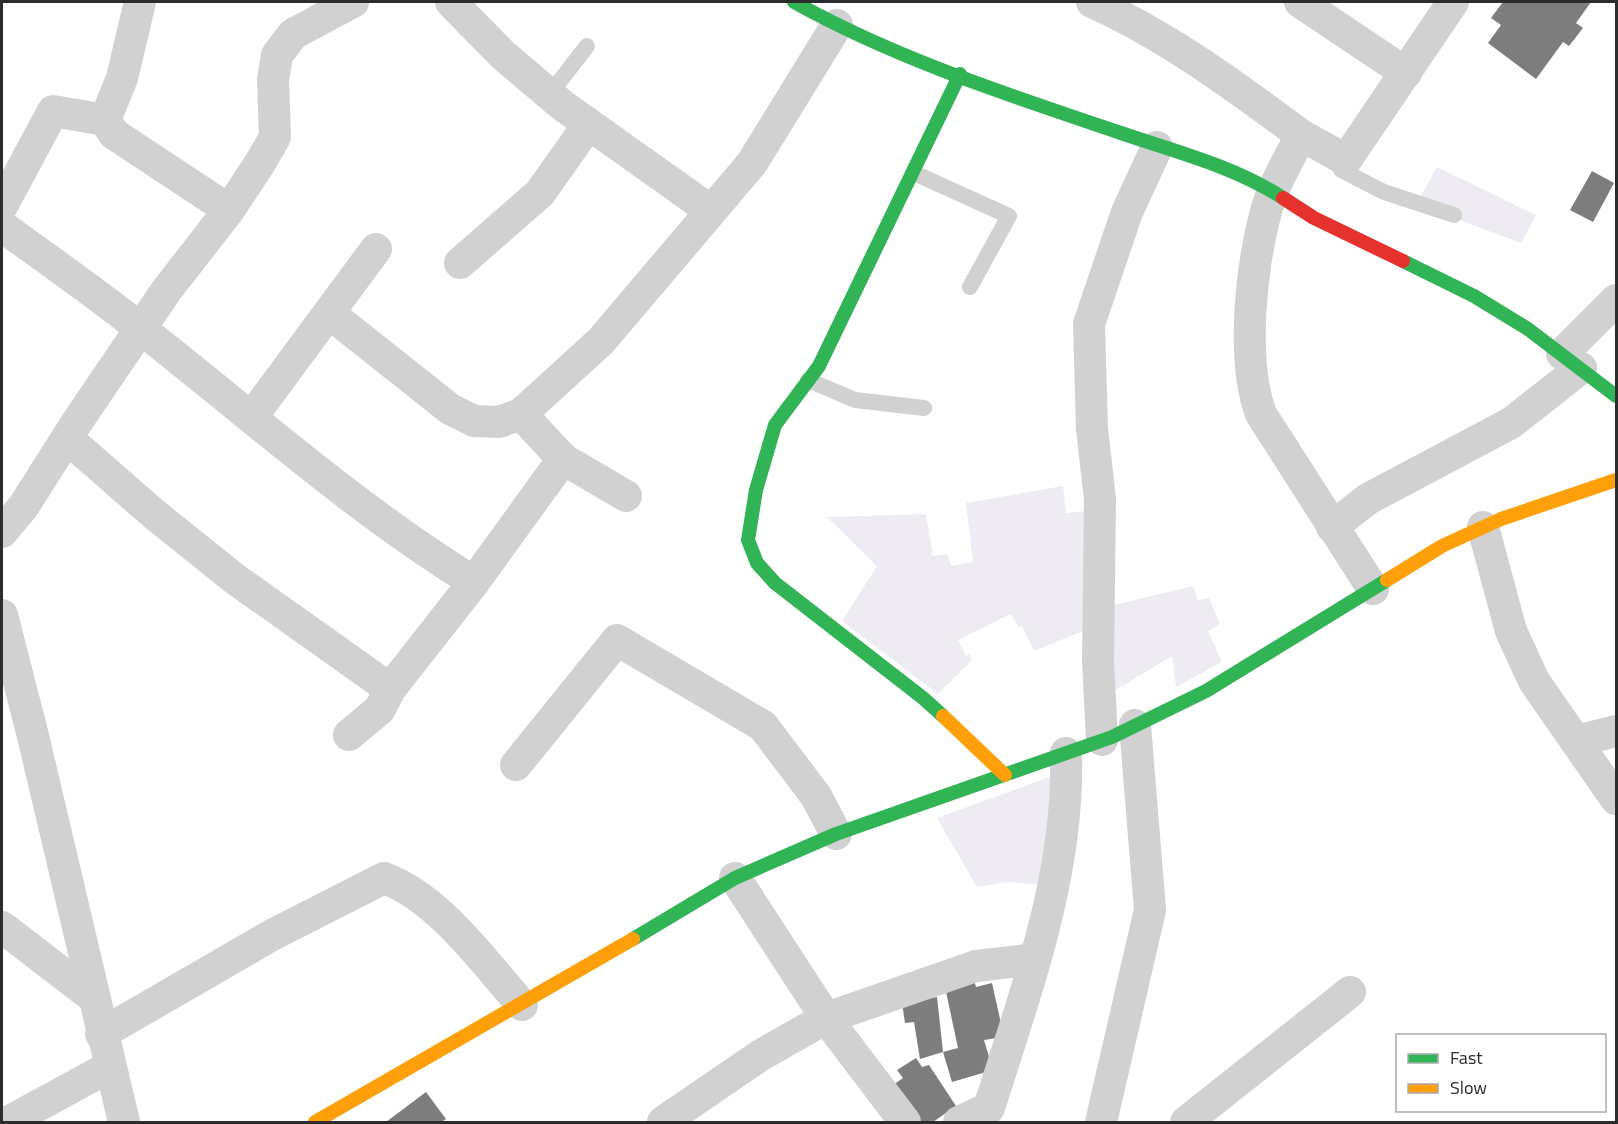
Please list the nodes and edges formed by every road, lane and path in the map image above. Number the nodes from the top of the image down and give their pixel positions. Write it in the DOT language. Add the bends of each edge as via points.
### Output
graph roads {
  1 [pos="140,2"];
  2 [pos="353,2"];
  3 [pos="451,2"];
  4 [pos="794,2"];
  5 [pos="1092,2"];
  6 [pos="1300,2"];
  7 [pos="1453,2"];
  8 [pos="837,26"];
  9 [pos="587,46"];
  10 [pos="1406,73"];
  11 [pos="960,74"];
  12 [pos="549,94"];
  13 [pos="105,120"];
  14 [pos="588,125"];
  15 [pos="1301,135"];
  16 [pos="1157,147"];
  17 [pos="1346,160"];
  18 [pos="914,173"];
  19 [pos="1273,191"];
  20 [pos="2,206"];
  21 [pos="229,210"];
  22 [pos="711,211"];
  23 [pos="1454,214"];
  24 [pos="2,226"];
  25 [pos="376,249"];
  26 [pos="460,263"];
  27 [pos="970,287"];
  28 [pos="1617,300"];
  29 [pos="329,313"];
  30 [pos="141,328"];
  31 [pos="1571,361"];
  32 [pos="808,380"];
  33 [pos="1617,396"];
  34 [pos="924,408"];
  35 [pos="521,414"];
  36 [pos="251,418"];
  37 [pos="67,438"];
  38 [pos="563,459"];
  39 [pos="1617,480"];
  40 [pos="626,496"];
  41 [pos="1332,527"];
  42 [pos="1483,527"];
  43 [pos="2,532"];
  44 [pos="474,582"];
  45 [pos="1373,589"];
  46 [pos="2,615"];
  47 [pos="390,689"];
  48 [pos="1135,725"];
  49 [pos="1617,731"];
  50 [pos="350,735"];
  51 [pos="1101,740"];
  52 [pos="1576,741"];
  53 [pos="1066,753"];
  54 [pos="516,765"];
  55 [pos="1005,775"];
  56 [pos="1617,799"];
  57 [pos="836,834"];
  58 [pos="735,878"];
  59 [pos="2,927"];
  60 [pos="1035,960"];
  61 [pos="1350,992"];
  62 [pos="93,998"];
  63 [pos="522,1005"];
  64 [pos="826,1018"];
  65 [pos="101,1034"];
  66 [pos="109,1067"];
  67 [pos="1106,1118"];
  68 [pos="9,1122"];
  69 [pos="124,1122"];
  70 [pos="315,1122"];
  71 [pos="663,1122"];
  72 [pos="905,1122"];
  73 [pos="958,1122"];
  74 [pos="1186,1122"];
  1 -- 13 [label="street" via="122,78"];
  2 -- 21 [label="street" via="293,34 277,55 273,80 275,137"];
  3 -- 12 [label="street" via="503,56"];
  4 -- 8 [label="street"];
  5 -- 15 [label="street" via="1162,39"];
  6 -- 10 [label="street"];
  7 -- 10 [label="street"];
  8 -- 11 [label="street"];
  8 -- 22 [label="street" via="752,163"];
  9 -- 12 [label="lane"];
  10 -- 17 [label="street"];
  11 -- 16 [label="street"];
  11 -- 18 [label="street"];
  12 -- 14 [label="street"];
  13 -- 20 [label="street" via="53,111"];
  13 -- 21 [label="street" via="114,134"];
  14 -- 22 [label="street"];
  14 -- 26 [label="street" via="540,193"];
  15 -- 17 [label="street"];
  15 -- 19 [label="street"];
  16 -- 19 [label="street" via="1227,170"];
  16 -- 51 [label="street" via="1127,212 1089,324 1092,429 1100,499"];
  17 -- 23 [label="lane" via="1341,170 1384,192"];
  18 -- 27 [label="lane" via="1009,216"];
  18 -- 32 [label="street" via="819,366"];
  19 -- 31 [label="street" via="1314,218 1474,296"];
  19 -- 41 [label="street" via="1255,270 1250,340 1253,391 1261,414"];
  21 -- 30 [label="street"];
  22 -- 35 [label="street" via="601,341"];
  24 -- 30 [label="street"];
  25 -- 29 [label="street"];
  28 -- 31 [label="street"];
  29 -- 35 [label="street" via="450,409 474,421 499,422"];
  29 -- 36 [label="street"];
  30 -- 36 [label="street"];
  30 -- 37 [label="street"];
  31 -- 33 [label="street"];
  31 -- 41 [label="street" via="1511,423 1368,499"];
  32 -- 34 [label="lane" via="855,400"];
  32 -- 55 [label="street" via="775,425 756,490 748,540 757,563 775,583 923,698"];
  35 -- 38 [label="street"];
  36 -- 44 [label="street" via="418,547"];
  37 -- 43 [label="street" via="23,507"];
  37 -- 47 [label="street" via="235,579"];
  38 -- 40 [label="street"];
  38 -- 44 [label="street"];
  39 -- 42 [label="street"];
  41 -- 45 [label="street"];
  42 -- 45 [label="street" via="1442,546"];
  42 -- 52 [label="street" via="1511,631 1534,681"];
  44 -- 47 [label="street"];
  45 -- 48 [label="street" via="1206,691"];
  46 -- 62 [label="street"];
  47 -- 50 [label="street" via="380,709"];
  48 -- 51 [label="street"];
  48 -- 67 [label="street" via="1150,910"];
  49 -- 52 [label="street"];
  51 -- 53 [label="street"];
  52 -- 56 [label="street"];
  53 -- 55 [label="street"];
  53 -- 60 [label="street" via="1067,793 1044,930"];
  54 -- 57 [label="street" via="617,640 763,726 816,796"];
  55 -- 57 [label="street"];
  57 -- 58 [label="street"];
  58 -- 63 [label="street"];
  58 -- 64 [label="street"];
  59 -- 62 [label="street"];
  60 -- 64 [label="street" via="976,966"];
  60 -- 73 [label="street" via="989,1108"];
  61 -- 74 [label="street"];
  62 -- 65 [label="street"];
  63 -- 65 [label="street" via="440,913 401,884 384,878 272,935"];
  63 -- 70 [label="street"];
  64 -- 71 [label="street" via="761,1055"];
  64 -- 72 [label="street"];
  65 -- 66 [label="street"];
  66 -- 68 [label="street"];
  66 -- 69 [label="street"];
}
